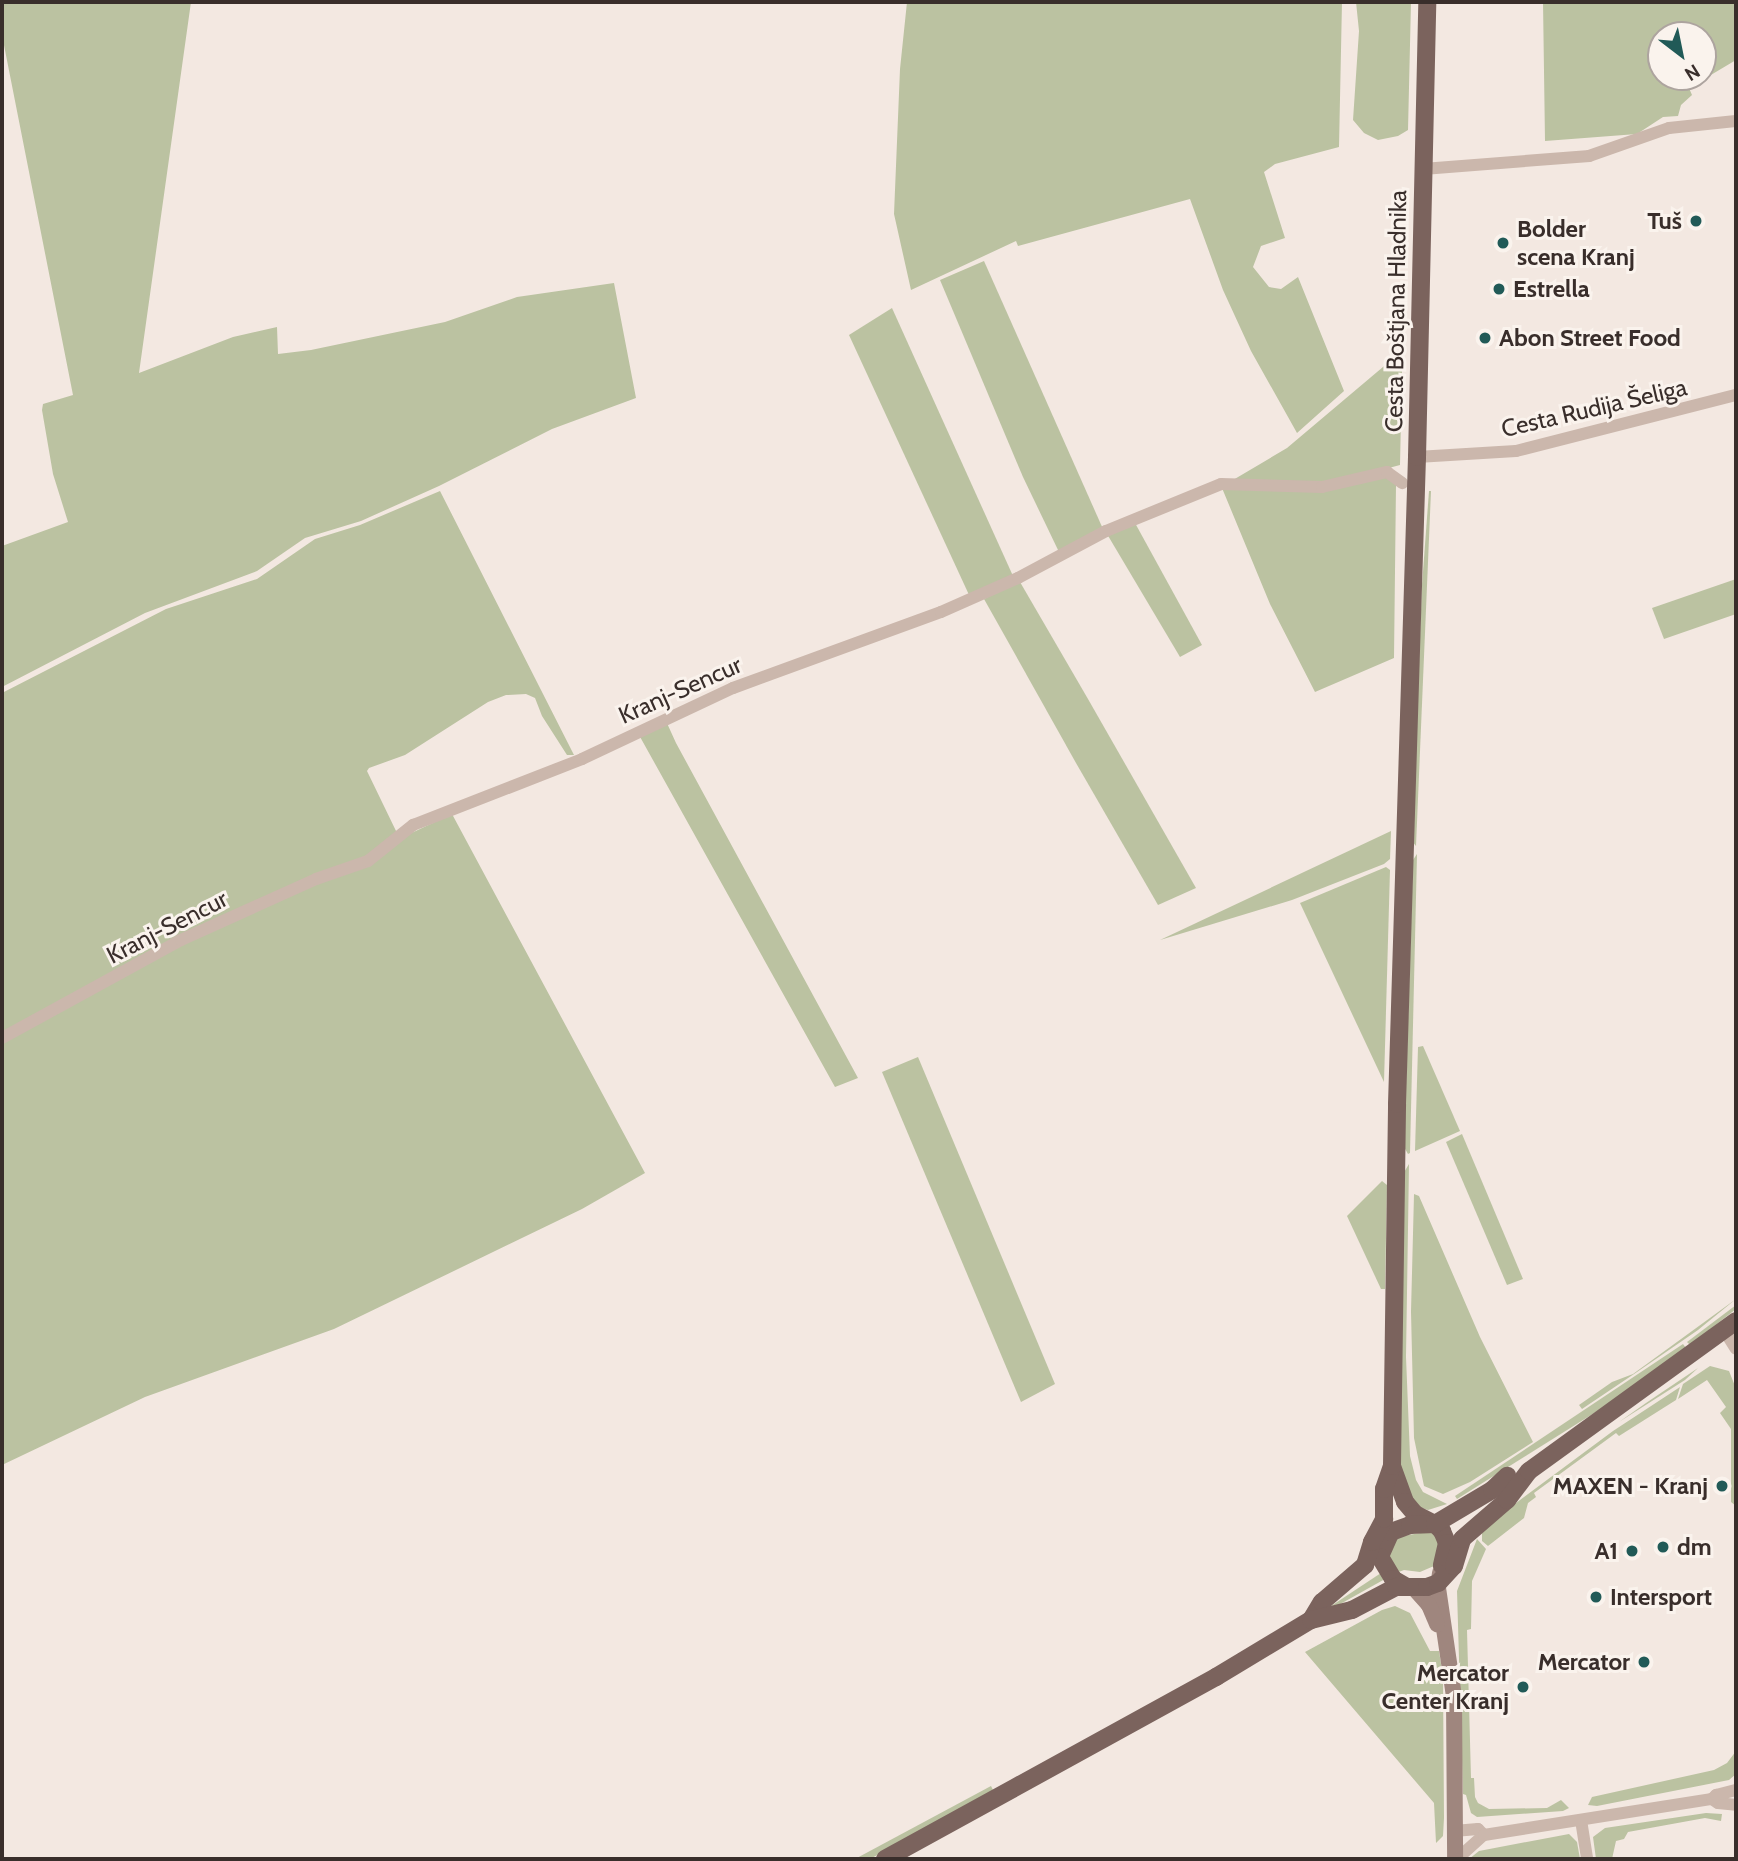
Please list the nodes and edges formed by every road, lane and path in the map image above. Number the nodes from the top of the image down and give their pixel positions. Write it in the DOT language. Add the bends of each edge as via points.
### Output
graph roads {
  1 [pos="1427,2"];
  2 [pos="1736,121"];
  3 [pos="1423,169"];
  4 [pos="1736,395"];
  5 [pos="1418,457"];
  6 [pos="1402,483"];
  7 [pos="2,1038"];
  8 [pos="1730,1326"];
  9 [pos="1736,1349"];
  10 [pos="1389,1474"];
  11 [pos="1512,1482"];
  12 [pos="1424,1518"];
  13 [pos="1388,1526"];
  14 [pos="1447,1544"];
  15 [pos="1380,1557"];
  16 [pos="1443,1575"];
  17 [pos="1403,1584"];
  18 [pos="1337,1592"];
  19 [pos="1311,1620"];
  20 [pos="1447,1637"];
  21 [pos="1736,1790"];
  22 [pos="1712,1799"];
  23 [pos="1736,1805"];
  24 [pos="1581,1820"];
  25 [pos="1454,1830"];
  26 [pos="1484,1835"];
  27 [pos="885,1859"];
  28 [pos="1456,1859"];
  29 [pos="1587,1859"];
  1 -- 3 [label="main road, Cesta Boštjana Hladnika"];
  2 -- 3 [label="street" via="1669,128 1589,156"];
  3 -- 5 [label="main road, Cesta Boštjana Hladnika"];
  4 -- 5 [label="street, Cesta Rudija Šeliga" via="1516,451"];
  5 -- 10 [label="main road, Cesta Boštjana Hladnika"];
  6 -- 7 [label="street, Kranj-Sencur" via="1387,472 1322,487 1221,484 1105,531 1018,578 941,612 733,688 582,759 413,825 368,860 181,940"];
  8 -- 9 [label="street"];
  8 -- 11 [label="main road"];
  10 -- 12 [label="main road" via="1405,1503"];
  10 -- 13 [label="main road"];
  11 -- 12 [label="main road"];
  11 -- 12 [label="main road" via="1458,1511"];
  11 -- 14 [label="main road"];
  11 -- 16 [label="main road" via="1462,1539"];
  12 -- 13 [label="main road"];
  12 -- 14 [label="main road"];
  13 -- 15 [label="main road"];
  13 -- 18 [label="main road" via="1365,1565"];
  14 -- 16 [label="main road"];
  15 -- 17 [label="main road"];
  15 -- 18 [label="main road" via="1374,1570 1349,1589"];
  16 -- 17 [label="main road" via="1404,1576"];
  16 -- 20 [label="main road" via="1451,1625"];
  17 -- 19 [label="main road" via="1352,1610"];
  17 -- 20 [label="main road" via="1429,1605"];
  18 -- 19 [label="main road" via="1322,1602"];
  19 -- 27 [label="main road"];
  20 -- 25 [label="main road" via="1454,1697"];
  21 -- 22 [label="street"];
  22 -- 23 [label="street"];
  22 -- 24 [label="street"];
  24 -- 26 [label="street"];
  24 -- 29 [label="street"];
  25 -- 26 [label="street" via="1478,1829"];
  25 -- 28 [label="main road"];
  26 -- 28 [label="street"];
}
